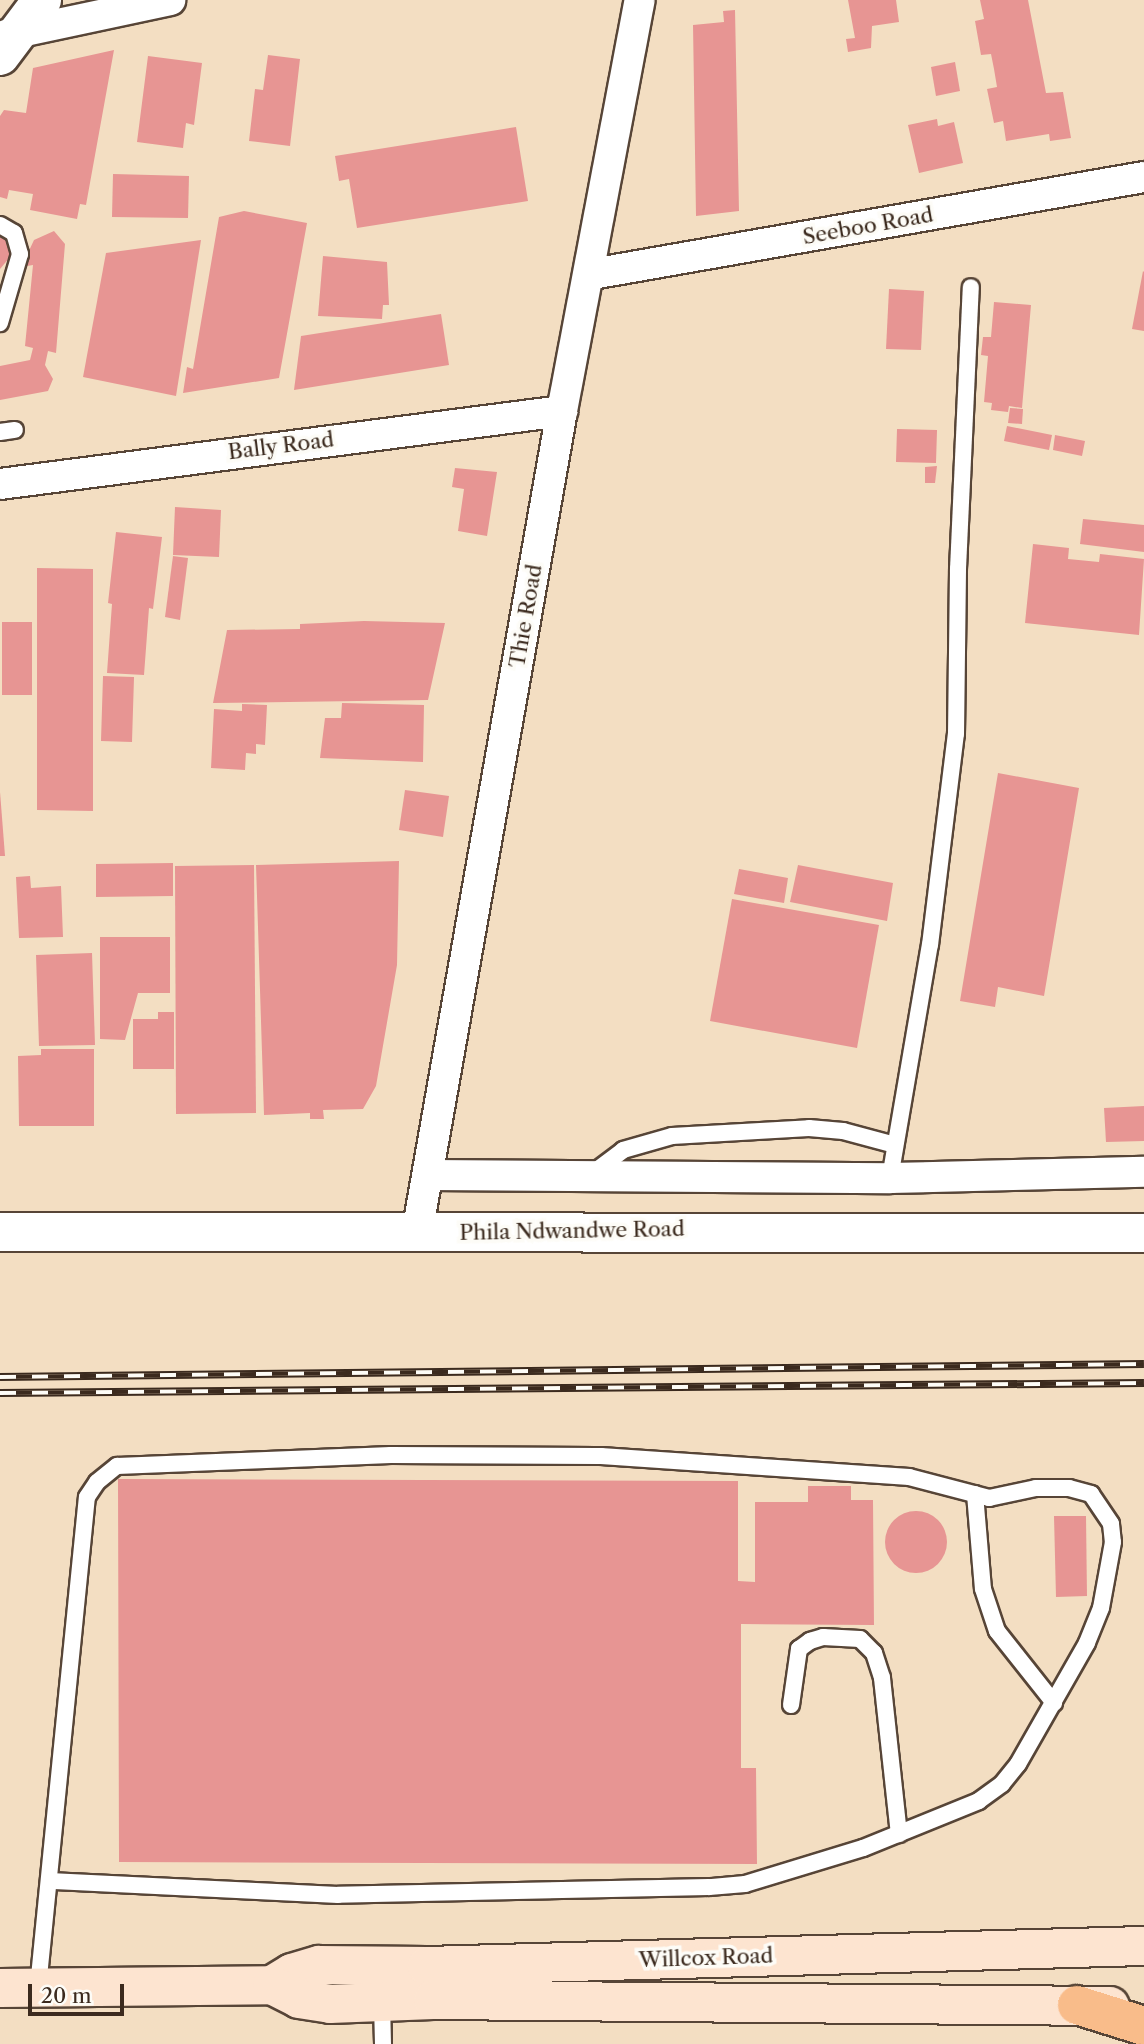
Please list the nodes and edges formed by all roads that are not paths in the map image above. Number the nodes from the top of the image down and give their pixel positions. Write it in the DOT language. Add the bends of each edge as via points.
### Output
graph roads {
  1 [pos="42,0"];
  2 [pos="170,0"];
  3 [pos="640,0"];
  4 [pos="127,4"];
  5 [pos="5,42"];
  6 [pos="1144,177"];
  7 [pos="0,225"];
  8 [pos="592,274"];
  9 [pos="971,287"];
  10 [pos="0,323"];
  11 [pos="562,411"];
  12 [pos="0,484"];
  13 [pos="895,1145"];
  14 [pos="1144,1172"];
  15 [pos="593,1173"];
  16 [pos="429,1175"];
  17 [pos="890,1178"];
  18 [pos="0,1232"];
  19 [pos="417,1233"];
  20 [pos="1144,1233"];
  21 [pos="975,1494"];
  22 [pos="1054,1703"];
  23 [pos="791,1705"];
  24 [pos="900,1833"];
  25 [pos="49,1881"];
  26 [pos="1144,1946"];
  27 [pos="380,1965"];
  28 [pos="272,1985"];
  29 [pos="38,1987"];
  30 [pos="0,1988"];
  31 [pos="382,2003"];
  32 [pos="1077,2005"];
  33 [pos="1144,2007"];
  34 [pos="1144,2026"];
  35 [pos="383,2044"];
  1 -- 5 [label="street"];
  2 -- 4 [label="street"];
  3 -- 8 [label="street, Thie Road"];
  4 -- 5 [label="street"];
  6 -- 8 [label="street, Seeboo Road"];
  7 -- 10 [label="lane" via="14,233 20,254"];
  8 -- 11 [label="street, Thie Road"];
  9 -- 13 [label="lane" via="958,569 956,734 930,945"];
  11 -- 12 [label="street, Bally Road"];
  11 -- 16 [label="street, Thie Road"];
  13 -- 15 [label="lane" via="843,1130 809,1128 672,1136 623,1150"];
  13 -- 17 [label="lane"];
  14 -- 17 [label="street"];
  15 -- 16 [label="street"];
  15 -- 17 [label="street"];
  16 -- 19 [label="street, Thie Road"];
  18 -- 19 [label="street, Phila Ndwandwe Road"];
  19 -- 20 [label="street, Phila Ndwandwe Road" via="655,1229"];
  21 -- 22 [label="lane" via="983,1589 997,1630"];
  21 -- 22 [label="lane" via="989,1497 1036,1488 1069,1488 1091,1494 1111,1524 1113,1542 1101,1608"];
  21 -- 25 [label="lane" via="909,1477 601,1455 391,1455 117,1466 87,1497"];
  22 -- 24 [label="lane" via="1002,1784 947,1817"];
  23 -- 24 [label="lane" via="799,1649 810,1641 823,1637 860,1640 873,1653 883,1678"];
  24 -- 25 [label="lane" via="782,1874 709,1887 338,1895"];
  25 -- 29 [label="lane"];
  26 -- 27 [label="main road, Willcox Road"];
  27 -- 28 [label="main road, Willcox Road" via="319,1965"];
  27 -- 31 [label="lane"];
  28 -- 29 [label="main road, Willcox Road"];
  28 -- 31 [label="main road, Willcox Road" via="299,1999"];
  29 -- 30 [label="main road, Willcox Road"];
  31 -- 32 [label="main road, Willcox Road"];
  31 -- 35 [label="lane"];
  32 -- 33 [label="main road, Willcox Road"];
  32 -- 34 [label="main road"];
}
